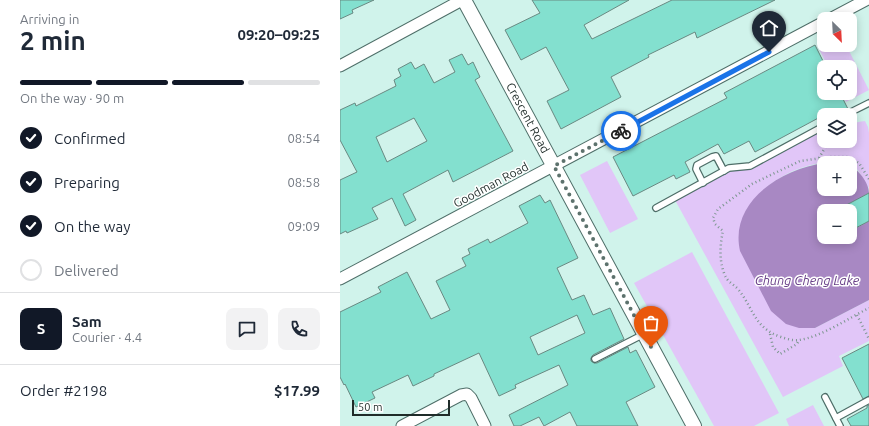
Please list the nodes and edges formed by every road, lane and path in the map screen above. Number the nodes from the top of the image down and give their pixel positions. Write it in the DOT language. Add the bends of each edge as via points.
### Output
graph roads {
  1 [pos="463,0"];
  2 [pos="866,0"];
  3 [pos="843,12"];
  4 [pos="817,26"];
  5 [pos="340,66"];
  6 [pos="869,103"];
  7 [pos="857,109"];
  8 [pos="817,130"];
  9 [pos="817,158"];
  10 [pos="857,162"];
  11 [pos="554,166"];
  12 [pos="724,171"];
  13 [pos="869,179"];
  14 [pos="703,182"];
  15 [pos="656,208"];
  16 [pos="340,279"];
  17 [pos="869,308"];
  18 [pos="857,315"];
  19 [pos="644,334"];
  20 [pos="770,334"];
  21 [pos="869,339"];
  22 [pos="799,340"];
  23 [pos="595,359"];
  24 [pos="825,397"];
  25 [pos="869,400"];
  26 [pos="836,418"];
  27 [pos="402,426"];
  28 [pos="485,426"];
  29 [pos="694,426"];
  30 [pos="840,426"];
  1 -- 5 [label="street"];
  1 -- 11 [label="street, Crescent Road"];
  2 -- 3 [label="street"];
  4 -- 11 [label="street, Goodman Road"];
  6 -- 7 [label="lane"];
  8 -- 12 [label="lane" via="750,166 729,168"];
  9 -- 20 [label="path" via="800,161 752,184 718,209 713,218 723,231 720,253 724,273 729,282 737,287 759,323"];
  10 -- 13 [label="path"];
  11 -- 16 [label="street, Goodman Road"];
  11 -- 19 [label="street, Crescent Road"];
  12 -- 14 [label="lane"];
  12 -- 14 [label="lane" via="716,156 712,157 697,165 696,169"];
  14 -- 15 [label="lane"];
  17 -- 18 [label="path"];
  18 -- 21 [label="path"];
  18 -- 22 [label="path"];
  19 -- 23 [label="lane"];
  19 -- 29 [label="street, Crescent Road"];
  20 -- 22 [label="path"];
  20 -- 22 [label="path" via="773,347 780,354 797,344"];
  24 -- 26 [label="lane"];
  25 -- 26 [label="lane"];
  26 -- 30 [label="lane"];
  27 -- 28 [label="street" via="467,394"];
}
